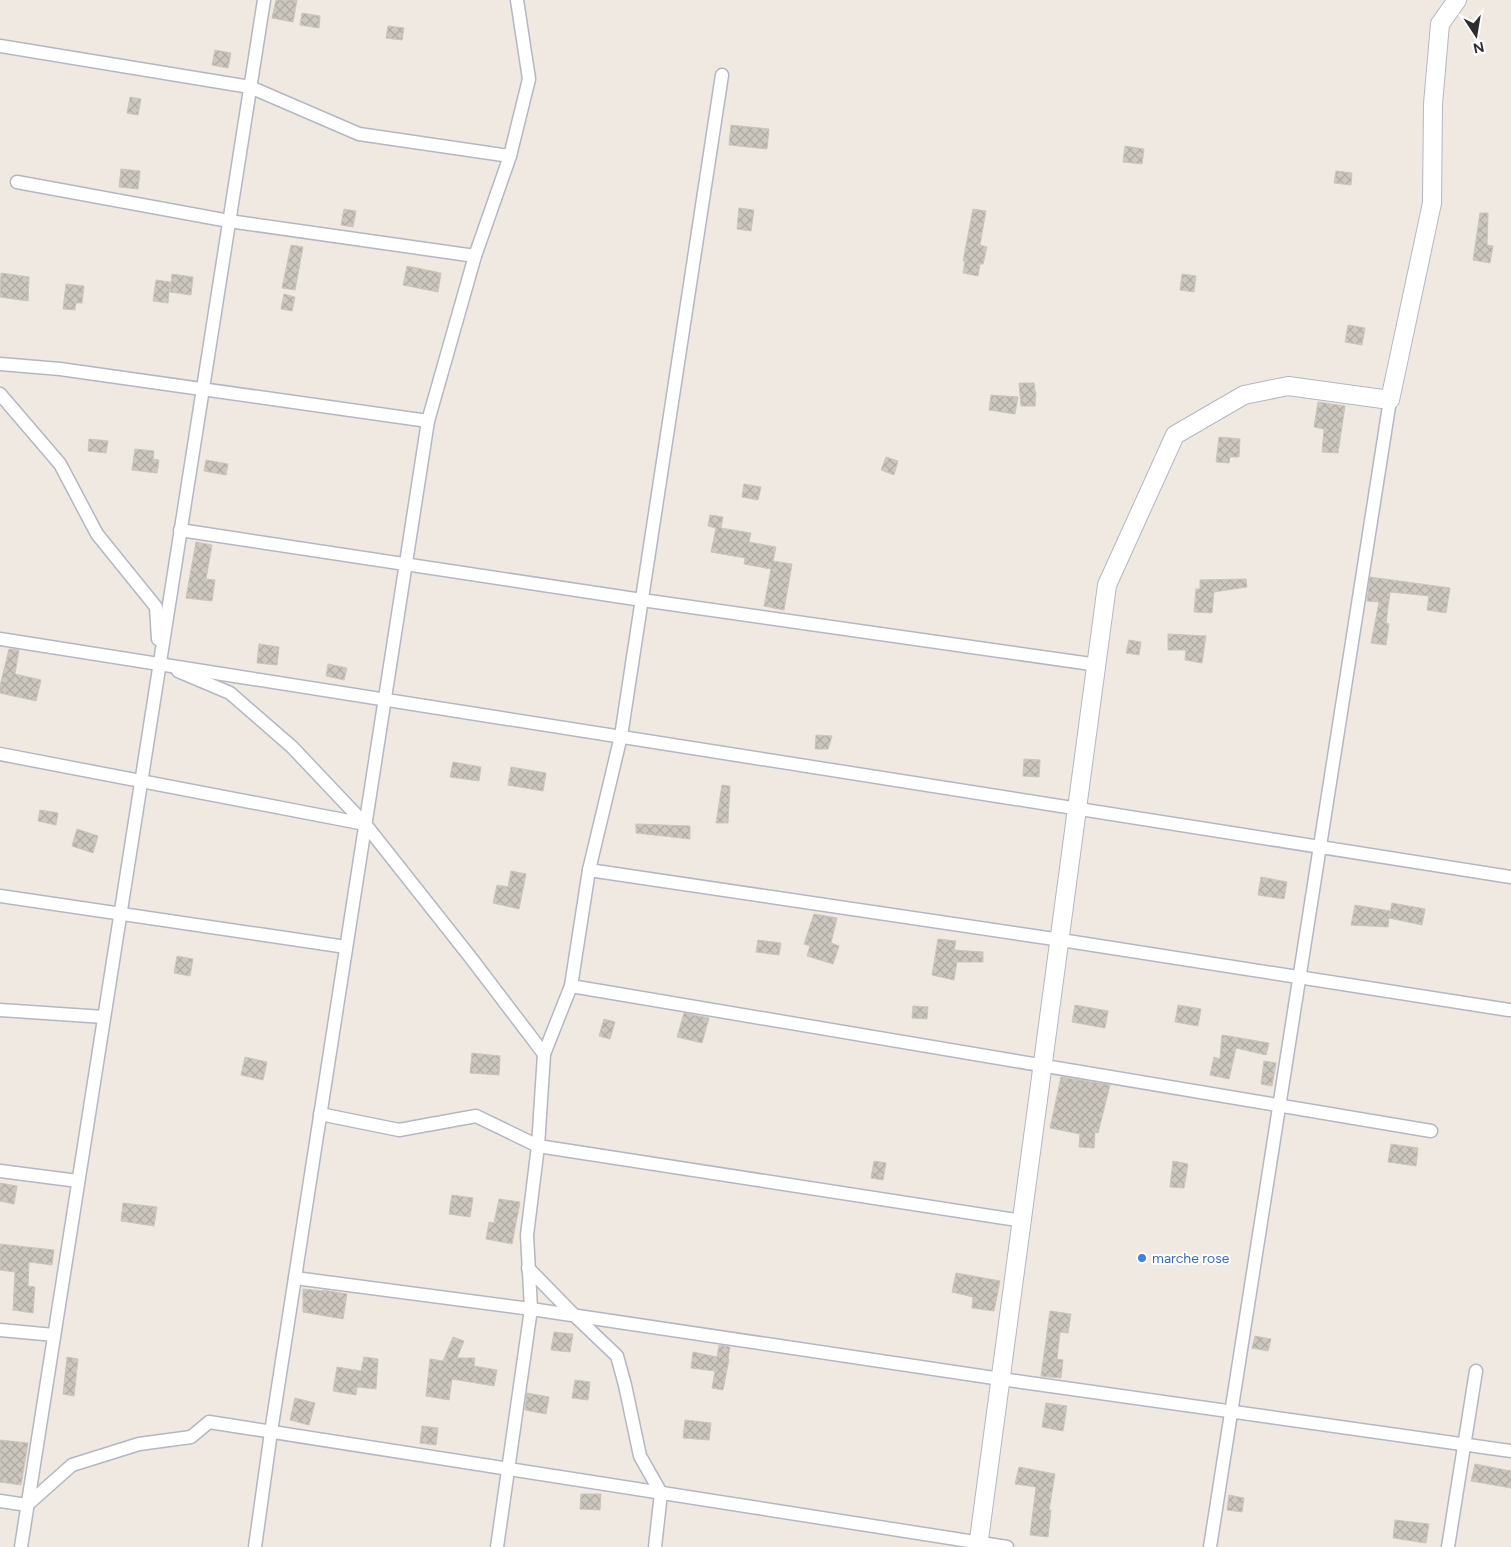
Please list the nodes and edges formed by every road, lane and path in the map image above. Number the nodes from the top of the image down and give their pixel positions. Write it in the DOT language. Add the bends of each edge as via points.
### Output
graph roads {
  1 [pos="264,0"];
  2 [pos="517,0"];
  3 [pos="1457,0"];
  4 [pos="0,46"];
  5 [pos="722,75"];
  6 [pos="250,87"];
  7 [pos="510,156"];
  8 [pos="17,182"];
  9 [pos="229,221"];
  10 [pos="475,256"];
  11 [pos="0,364"];
  12 [pos="202,390"];
  13 [pos="0,394"];
  14 [pos="1390,400"];
  15 [pos="428,422"];
  16 [pos="180,530"];
  17 [pos="406,565"];
  18 [pos="642,600"];
  19 [pos="0,638"];
  20 [pos="159,664"];
  21 [pos="1098,665"];
  22 [pos="385,699"];
  23 [pos="621,736"];
  24 [pos="0,754"];
  25 [pos="141,781"];
  26 [pos="1079,808"];
  27 [pos="365,824"];
  28 [pos="1320,846"];
  29 [pos="589,870"];
  30 [pos="1511,877"];
  31 [pos="0,896"];
  32 [pos="120,913"];
  33 [pos="1061,940"];
  34 [pos="346,946"];
  35 [pos="1300,977"];
  36 [pos="571,986"];
  37 [pos="0,1010"];
  38 [pos="1509,1010"];
  39 [pos="104,1017"];
  40 [pos="544,1054"];
  41 [pos="1044,1065"];
  42 [pos="1280,1106"];
  43 [pos="320,1114"];
  44 [pos="1431,1132"];
  45 [pos="538,1146"];
  46 [pos="0,1171"];
  47 [pos="78,1181"];
  48 [pos="1022,1221"];
  49 [pos="528,1268"];
  50 [pos="295,1278"];
  51 [pos="530,1309"];
  52 [pos="574,1315"];
  53 [pos="0,1330"];
  54 [pos="54,1335"];
  55 [pos="1476,1371"];
  56 [pos="1001,1379"];
  57 [pos="1232,1412"];
  58 [pos="271,1432"];
  59 [pos="1464,1445"];
  60 [pos="1511,1451"];
  61 [pos="509,1469"];
  62 [pos="661,1493"];
  63 [pos="0,1501"];
  64 [pos="27,1505"];
  65 [pos="978,1545"];
  66 [pos="21,1547"];
  67 [pos="256,1547"];
  68 [pos="497,1547"];
  69 [pos="655,1547"];
  70 [pos="1007,1547"];
  71 [pos="1210,1547"];
  72 [pos="1448,1547"];
  1 -- 6 [label="street"];
  2 -- 7 [label="street" via="529,79"];
  3 -- 14 [label="street" via="1440,24 1433,104 1432,203"];
  4 -- 6 [label="street"];
  5 -- 18 [label="street"];
  6 -- 7 [label="street" via="359,134"];
  6 -- 9 [label="street"];
  7 -- 10 [label="street"];
  8 -- 9 [label="street"];
  9 -- 10 [label="street"];
  9 -- 12 [label="street"];
  10 -- 15 [label="street"];
  11 -- 12 [label="street" via="60,369"];
  12 -- 15 [label="street"];
  12 -- 16 [label="street"];
  13 -- 20 [label="street" via="60,464 97,534 156,607"];
  14 -- 21 [label="street" via="1288,386 1244,395 1175,435 1107,585"];
  14 -- 28 [label="street"];
  15 -- 17 [label="street"];
  16 -- 17 [label="street"];
  16 -- 20 [label="street"];
  17 -- 18 [label="street"];
  17 -- 22 [label="street"];
  18 -- 21 [label="street"];
  18 -- 23 [label="street"];
  19 -- 20 [label="street"];
  20 -- 22 [label="street"];
  20 -- 25 [label="street"];
  20 -- 27 [label="street" via="230,693 292,747"];
  21 -- 26 [label="street"];
  22 -- 23 [label="street"];
  22 -- 27 [label="street"];
  23 -- 26 [label="street"];
  23 -- 29 [label="street"];
  24 -- 25 [label="street"];
  25 -- 27 [label="street"];
  25 -- 32 [label="street"];
  26 -- 28 [label="street"];
  26 -- 33 [label="street"];
  27 -- 34 [label="street"];
  27 -- 40 [label="street"];
  28 -- 30 [label="street"];
  28 -- 35 [label="street"];
  29 -- 33 [label="street"];
  29 -- 36 [label="street"];
  31 -- 32 [label="street"];
  32 -- 34 [label="street"];
  32 -- 39 [label="street"];
  33 -- 35 [label="street"];
  33 -- 41 [label="street"];
  34 -- 43 [label="street"];
  35 -- 38 [label="street"];
  35 -- 42 [label="street"];
  36 -- 40 [label="street"];
  36 -- 41 [label="street"];
  37 -- 39 [label="street"];
  39 -- 47 [label="street"];
  40 -- 45 [label="street"];
  41 -- 42 [label="street"];
  41 -- 48 [label="street"];
  42 -- 44 [label="street"];
  42 -- 57 [label="street"];
  43 -- 45 [label="street" via="400,1130 476,1116"];
  43 -- 50 [label="street"];
  45 -- 48 [label="street"];
  45 -- 49 [label="street" via="527,1235"];
  46 -- 47 [label="street"];
  47 -- 54 [label="street"];
  48 -- 56 [label="street"];
  49 -- 51 [label="street"];
  49 -- 52 [label="street"];
  50 -- 51 [label="street"];
  50 -- 58 [label="street"];
  51 -- 52 [label="street"];
  51 -- 61 [label="street"];
  52 -- 56 [label="street"];
  52 -- 62 [label="street" via="617,1356 640,1456"];
  53 -- 54 [label="street"];
  54 -- 64 [label="street"];
  55 -- 59 [label="street"];
  56 -- 57 [label="street"];
  56 -- 65 [label="street"];
  57 -- 59 [label="street"];
  57 -- 71 [label="street"];
  58 -- 61 [label="street"];
  58 -- 64 [label="street" via="209,1422 191,1437 139,1444 72,1466"];
  58 -- 67 [label="street"];
  59 -- 60 [label="street"];
  59 -- 72 [label="street"];
  61 -- 62 [label="street"];
  61 -- 68 [label="street"];
  62 -- 65 [label="street"];
  62 -- 69 [label="street"];
  63 -- 64 [label="street"];
  64 -- 66 [label="street"];
  65 -- 70 [label="street"];
}
